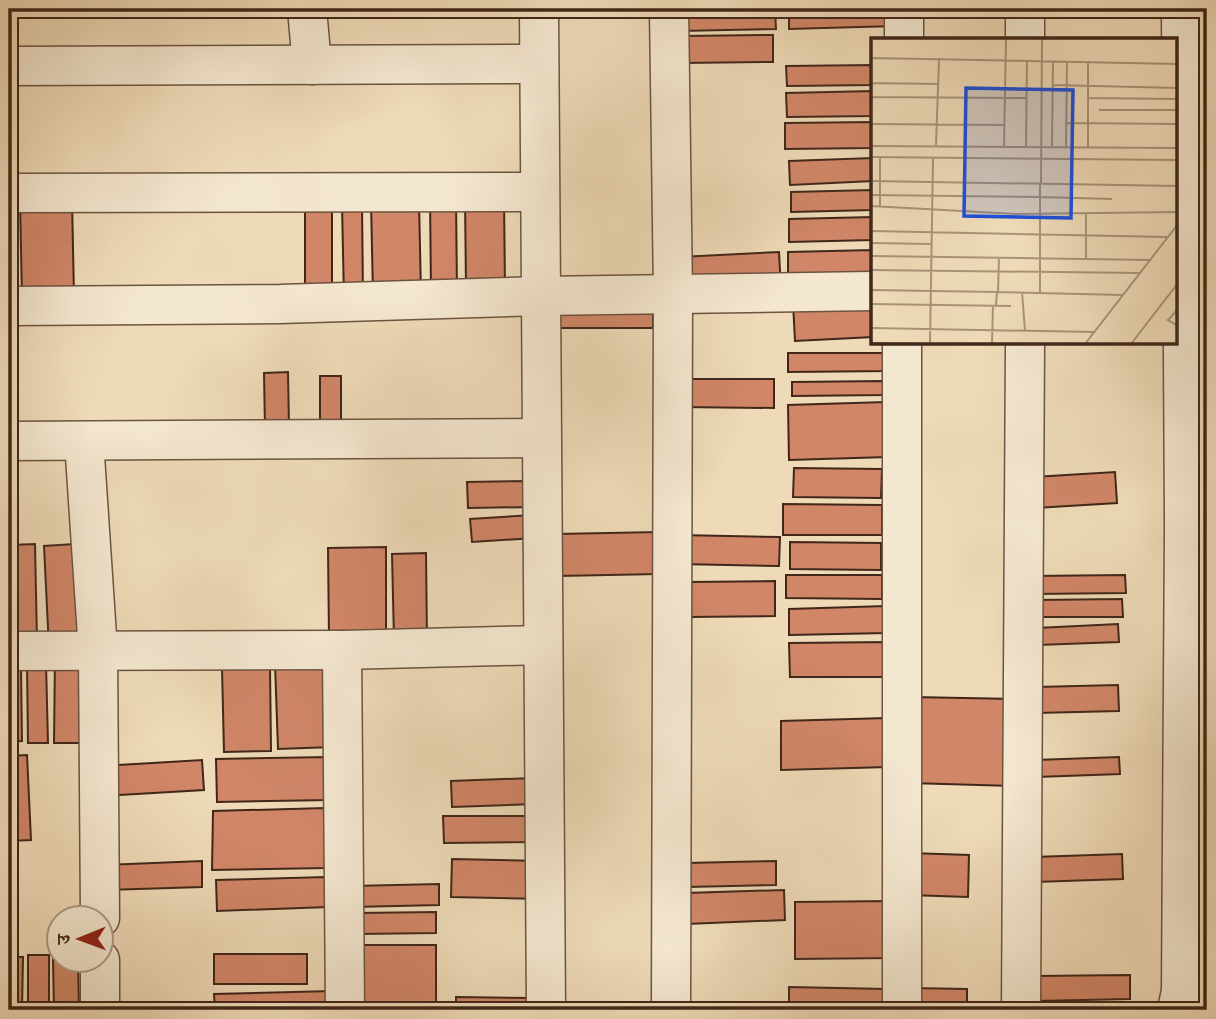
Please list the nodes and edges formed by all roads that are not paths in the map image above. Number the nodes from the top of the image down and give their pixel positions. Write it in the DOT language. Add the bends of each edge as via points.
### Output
graph roads {
  1 [pos="307,9"];
  2 [pos="539,9"];
  3 [pos="669,9"];
  4 [pos="904,9"];
  5 [pos="1025,9"];
  6 [pos="1181,9"];
  7 [pos="904,38"];
  8 [pos="1025,38"];
  9 [pos="539,64"];
  10 [pos="312,65"];
  11 [pos="9,66"];
  12 [pos="539,192"];
  13 [pos="9,193"];
  14 [pos="871,291"];
  15 [pos="673,295"];
  16 [pos="540,296"];
  17 [pos="1188,296"];
  18 [pos="9,306"];
  19 [pos="902,345"];
  20 [pos="1025,345"];
  21 [pos="541,438"];
  22 [pos="9,441"];
  23 [pos="84,441"];
  24 [pos="543,645"];
  25 [pos="342,650"];
  26 [pos="9,651"];
  27 [pos="98,651"];
  28 [pos="100,904"];
  29 [pos="100,974"];
  30 [pos="100,1010"];
  31 [pos="345,1010"];
  32 [pos="546,1010"];
  33 [pos="671,1010"];
  34 [pos="902,1010"];
  35 [pos="1021,1010"];
  36 [pos="1177,1010"];
  1 -- 10 [label="street"];
  2 -- 9 [label="street"];
  3 -- 15 [label="street"];
  4 -- 7 [label="street"];
  5 -- 8 [label="street"];
  6 -- 17 [label="street"];
  9 -- 10 [label="street"];
  9 -- 12 [label="street"];
  10 -- 11 [label="street"];
  12 -- 13 [label="street"];
  12 -- 16 [label="street"];
  14 -- 15 [label="street"];
  15 -- 16 [label="street"];
  15 -- 33 [label="street"];
  16 -- 18 [label="street"];
  16 -- 21 [label="street"];
  17 -- 36 [label="street" via="1181,991"];
  19 -- 34 [label="street"];
  20 -- 35 [label="street"];
  21 -- 23 [label="street"];
  21 -- 24 [label="street"];
  22 -- 23 [label="street"];
  23 -- 27 [label="street"];
  24 -- 25 [label="street"];
  24 -- 32 [label="street"];
  25 -- 27 [label="street"];
  25 -- 31 [label="street"];
  26 -- 27 [label="street"];
  27 -- 28 [label="street"];
  29 -- 30 [label="street"];
}
